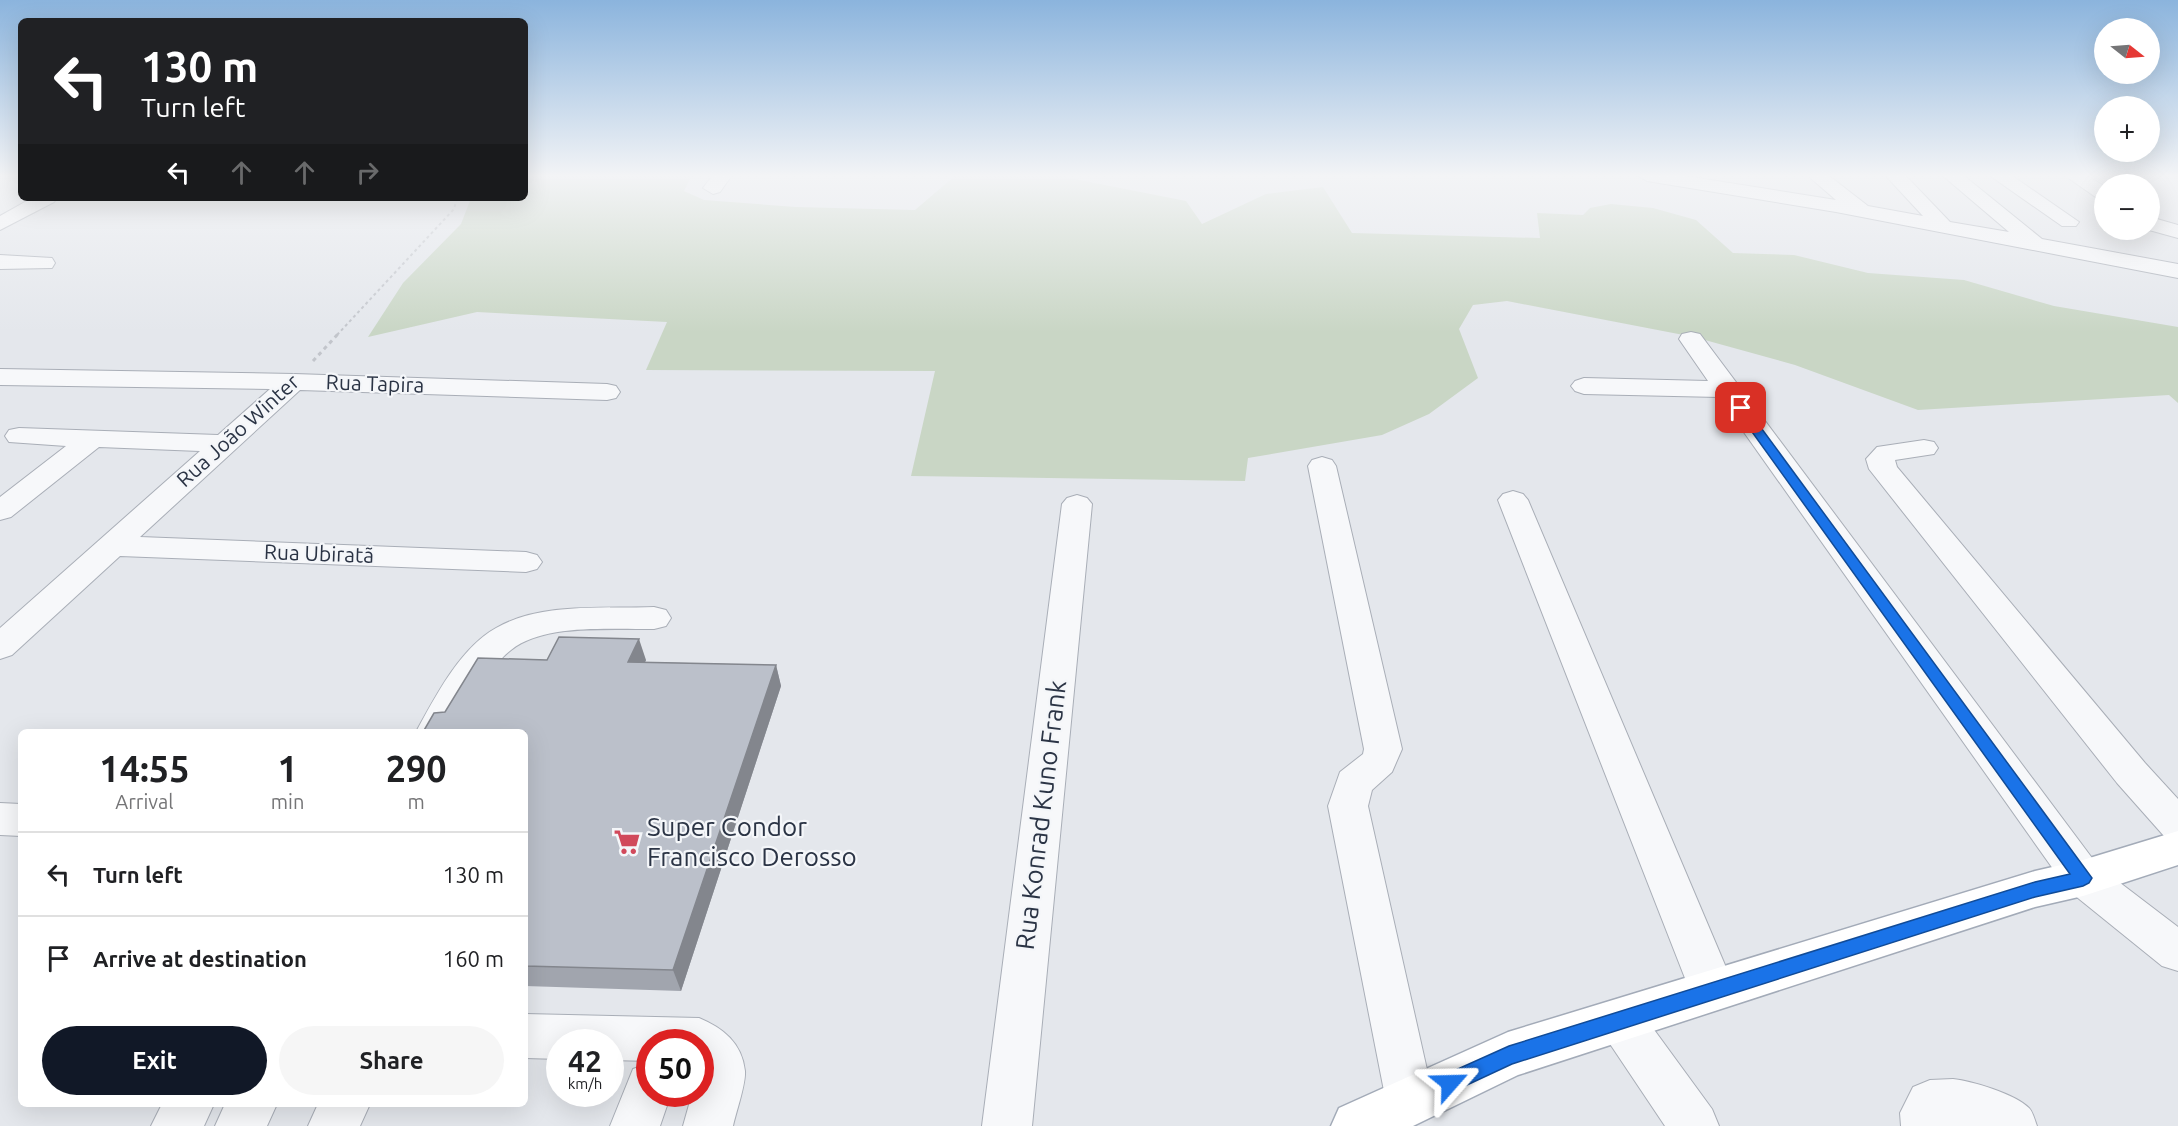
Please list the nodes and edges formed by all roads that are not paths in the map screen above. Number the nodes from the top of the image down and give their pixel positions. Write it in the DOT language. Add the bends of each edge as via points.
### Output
graph roads {
  1 [pos="1947,228"];
  2 [pos="2016,228"];
  3 [pos="2036,244"];
  4 [pos="0,262"];
  5 [pos="44,263"];
  6 [pos="2178,271"];
  7 [pos="1691,339"];
  8 [pos="0,377"];
  9 [pos="294,382"];
  10 [pos="1584,386"];
  11 [pos="1727,389"];
  12 [pos="607,392"];
  13 [pos="19,436"];
  14 [pos="93,439"];
  15 [pos="225,444"];
  16 [pos="1924,448"];
  17 [pos="1322,466"];
  18 [pos="1513,500"];
  19 [pos="1077,504"];
  20 [pos="0,511"];
  21 [pos="112,546"];
  22 [pos="526,562"];
  23 [pos="654,618"];
  24 [pos="0,647"];
  25 [pos="436,729"];
  26 [pos="0,819"];
  27 [pos="18,820"];
  28 [pos="2178,825"];
  29 [pos="2178,848"];
  30 [pos="2083,878"];
  31 [pos="2178,952"];
  32 [pos="1713,991"];
  33 [pos="1620,1020"];
  34 [pos="528,1036"];
  35 [pos="636,1040"];
  36 [pos="714,1051"];
  37 [pos="714,1101"];
  38 [pos="1410,1101"];
  39 [pos="188,1107"];
  40 [pos="251,1107"];
  41 [pos="344,1107"];
  42 [pos="642,1107"];
  43 [pos="713,1107"];
  44 [pos="176,1126"];
  45 [pos="240,1126"];
  46 [pos="333,1126"];
  47 [pos="635,1126"];
  48 [pos="708,1126"];
  49 [pos="1007,1126"];
  50 [pos="1357,1126"];
  51 [pos="1694,1126"];
  52 [pos="1926,1126"];
  53 [pos="2012,1126"];
  1 -- 3 [label="street"];
  2 -- 3 [label="street"];
  3 -- 6 [label="street"];
  4 -- 5 [label="street"];
  7 -- 11 [label="street"];
  8 -- 9 [label="street, Rua Tapira"];
  9 -- 12 [label="street, Rua Tapira"];
  9 -- 15 [label="street, Rua João Winter"];
  10 -- 11 [label="street"];
  11 -- 30 [label="street"];
  13 -- 14 [label="street"];
  14 -- 15 [label="street"];
  14 -- 20 [label="street"];
  15 -- 21 [label="street, Rua João Winter"];
  16 -- 28 [label="street" via="1887,453 1880,459 1883,469 2131,773"];
  17 -- 38 [label="street" via="1383,749 1379,762 1354,783 1348,806"];
  18 -- 32 [label="street"];
  19 -- 49 [label="street, Rua Konrad Kuno Frank"];
  21 -- 22 [label="street, Rua Ubiratã"];
  21 -- 24 [label="street, Rua João Winter"];
  23 -- 25 [label="street" via="537,624 508,635 480,662"];
  26 -- 27 [label="street"];
  29 -- 30 [label="main road"];
  30 -- 31 [label="street"];
  30 -- 32 [label="main road" via="2035,889"];
  32 -- 33 [label="main road"];
  33 -- 38 [label="main road" via="1509,1055"];
  33 -- 51 [label="street"];
  34 -- 35 [label="street"];
  36 -- 37 [label="street" via="721,1072"];
  38 -- 50 [label="main road"];
  39 -- 44 [label="street"];
  40 -- 45 [label="street"];
  41 -- 46 [label="street"];
  42 -- 47 [label="street"];
  43 -- 48 [label="street"];
  52 -- 53 [label="street" via="1925,1113 1930,1104 1948,1101 1989,1111"];
}
